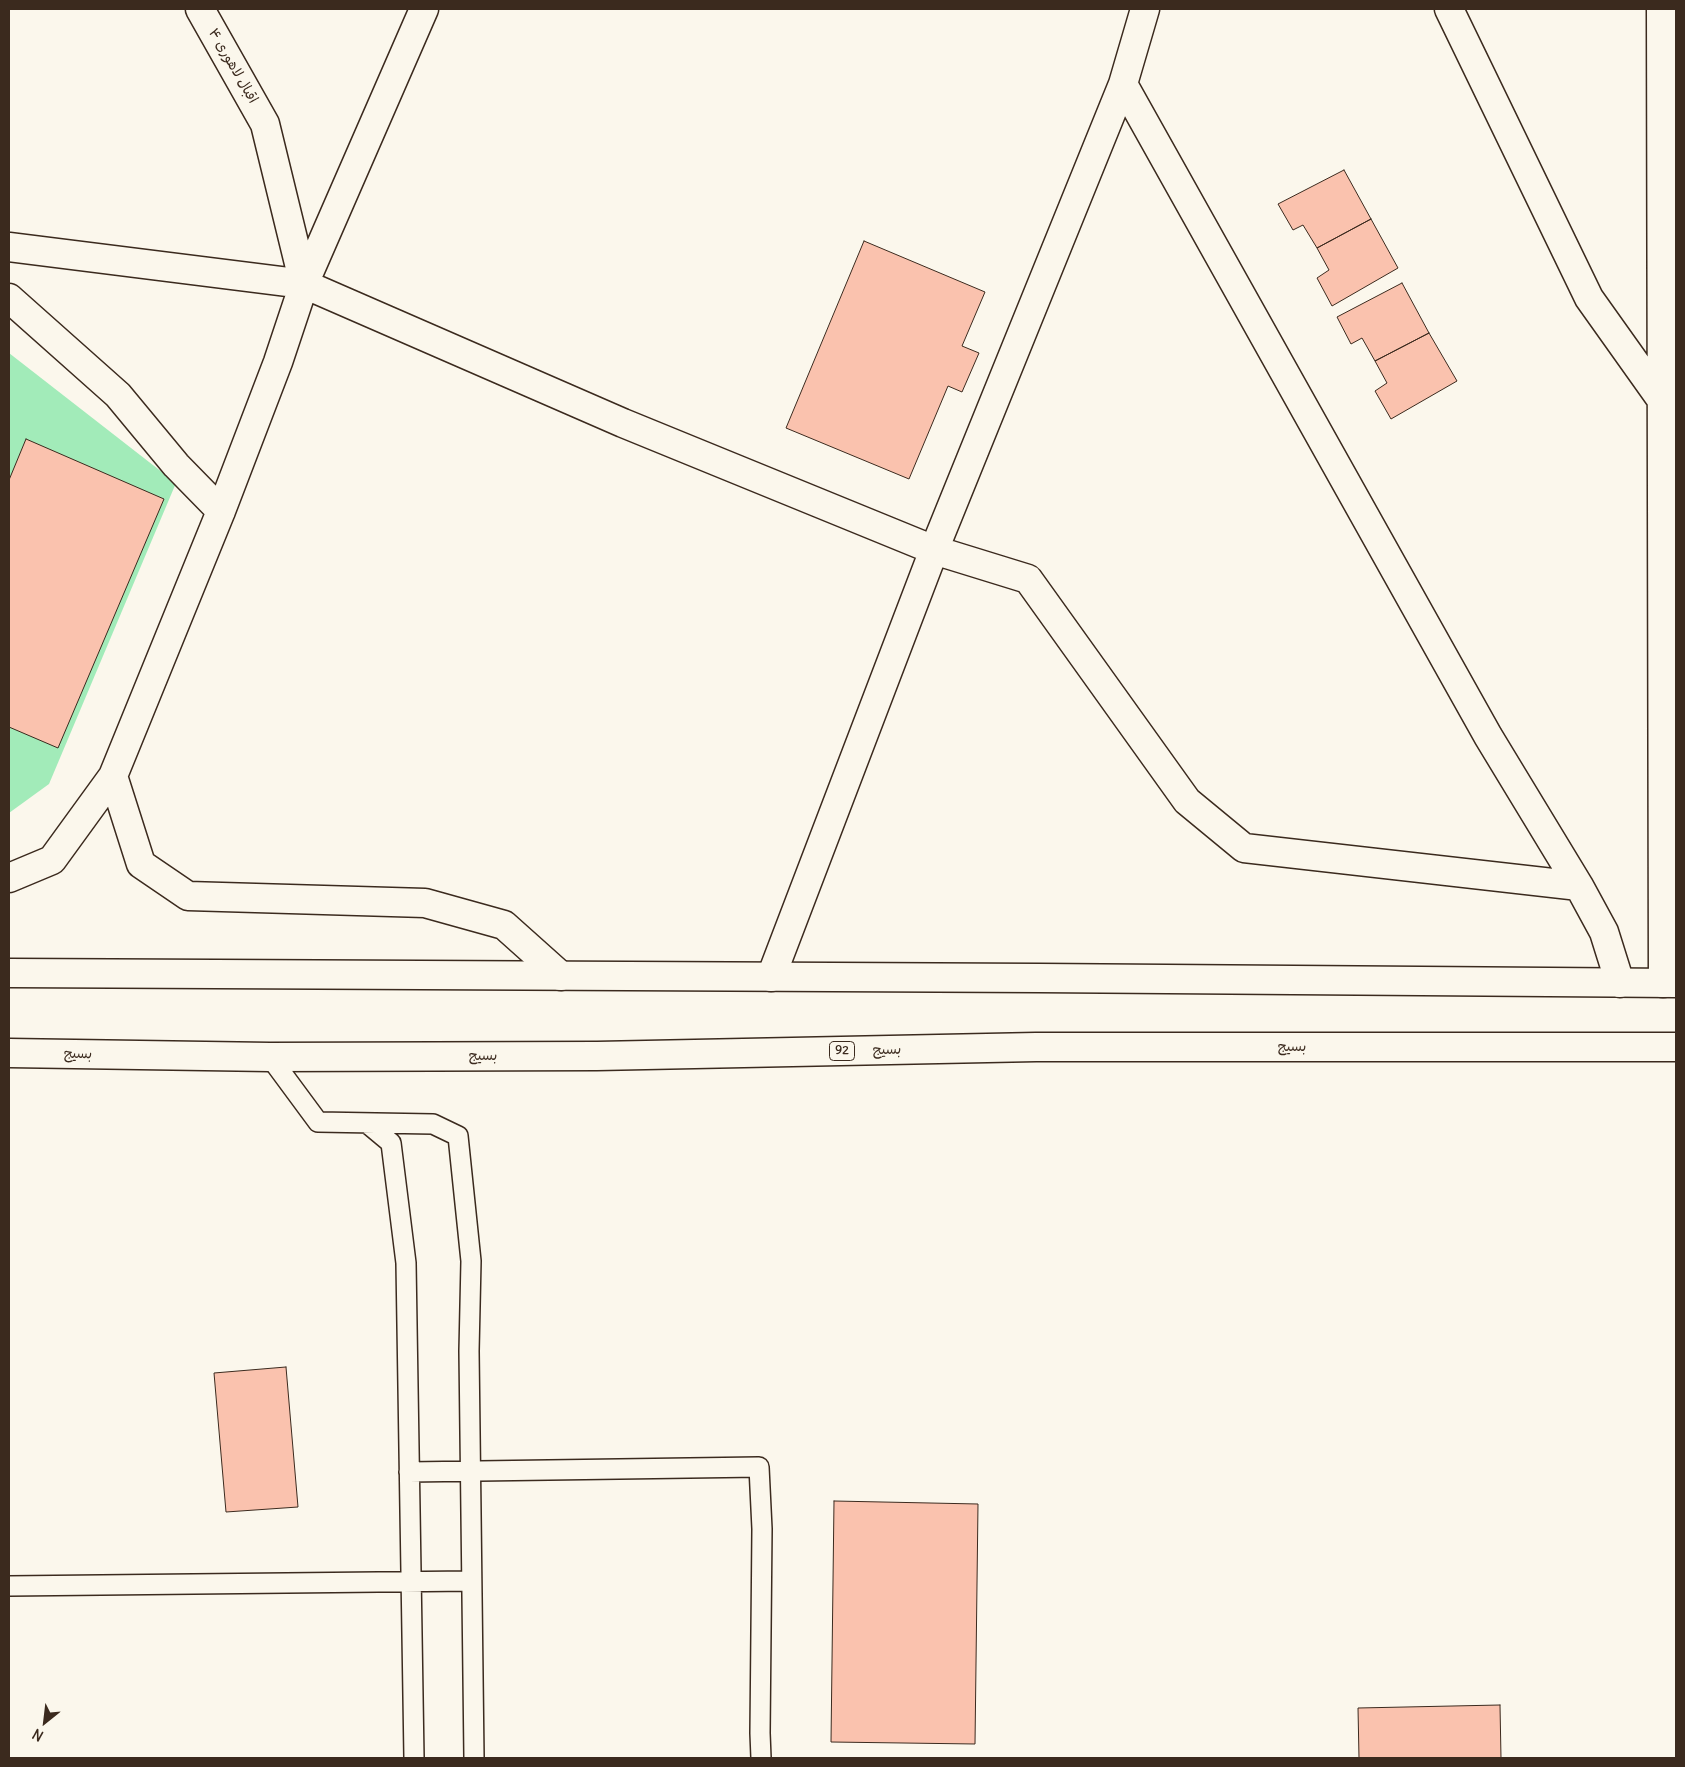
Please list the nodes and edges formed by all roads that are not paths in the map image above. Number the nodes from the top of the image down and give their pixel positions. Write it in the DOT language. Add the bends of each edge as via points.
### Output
graph roads {
  1 [pos="200,9"];
  2 [pos="424,9"];
  3 [pos="1145,9"];
  4 [pos="1449,9"];
  5 [pos="1661,9"];
  6 [pos="1123,84"];
  7 [pos="9,247"];
  8 [pos="304,284"];
  9 [pos="9,298"];
  10 [pos="1663,402"];
  11 [pos="221,511"];
  12 [pos="934,550"];
  13 [pos="113,776"];
  14 [pos="9,878"];
  15 [pos="1579,886"];
  16 [pos="9,973"];
  17 [pos="561,976"];
  18 [pos="771,976"];
  19 [pos="1620,983"];
  20 [pos="1670,983"];
  21 [pos="1676,1046"];
  22 [pos="9,1053"];
  23 [pos="270,1057"];
  24 [pos="367,1124"];
  25 [pos="470,1471"];
  26 [pos="409,1472"];
  27 [pos="472,1581"];
  28 [pos="411,1582"];
  29 [pos="9,1586"];
  30 [pos="414,1758"];
  31 [pos="474,1758"];
  32 [pos="761,1758"];
  1 -- 8 [label="street, اقبال لاهوری ۴" via="265,124"];
  2 -- 8 [label="street"];
  3 -- 6 [label="street"];
  4 -- 10 [label="street" via="1589,298"];
  5 -- 10 [label="street"];
  6 -- 12 [label="street"];
  6 -- 15 [label="street" via="1488,736"];
  7 -- 8 [label="street"];
  8 -- 11 [label="street"];
  8 -- 12 [label="street" via="623,423"];
  9 -- 11 [label="street" via="118,395 176,465"];
  10 -- 20 [label="street"];
  11 -- 13 [label="street"];
  12 -- 15 [label="street" via="1028,579 1187,801 1244,848"];
  12 -- 18 [label="street"];
  13 -- 14 [label="street" via="52,860"];
  13 -- 17 [label="street" via="141,864 188,896 425,903 504,925"];
  15 -- 19 [label="street" via="1604,932"];
  16 -- 17 [label="street"];
  17 -- 18 [label="street"];
  18 -- 19 [label="street"];
  19 -- 20 [label="street"];
  21 -- 23 [label="street, بسیج / 92" via="1036,1047 588,1056"];
  22 -- 23 [label="street, بسیج / 92"];
  23 -- 24 [label="lane" via="318,1122"];
  24 -- 25 [label="lane" via="433,1124 458,1136 471,1261"];
  24 -- 26 [label="lane" via="391,1143 406,1263"];
  25 -- 26 [label="lane"];
  25 -- 27 [label="lane"];
  25 -- 32 [label="lane" via="759,1467 762,1529"];
  26 -- 28 [label="lane"];
  27 -- 28 [label="lane"];
  27 -- 31 [label="lane"];
  28 -- 29 [label="lane"];
  28 -- 30 [label="lane"];
}
